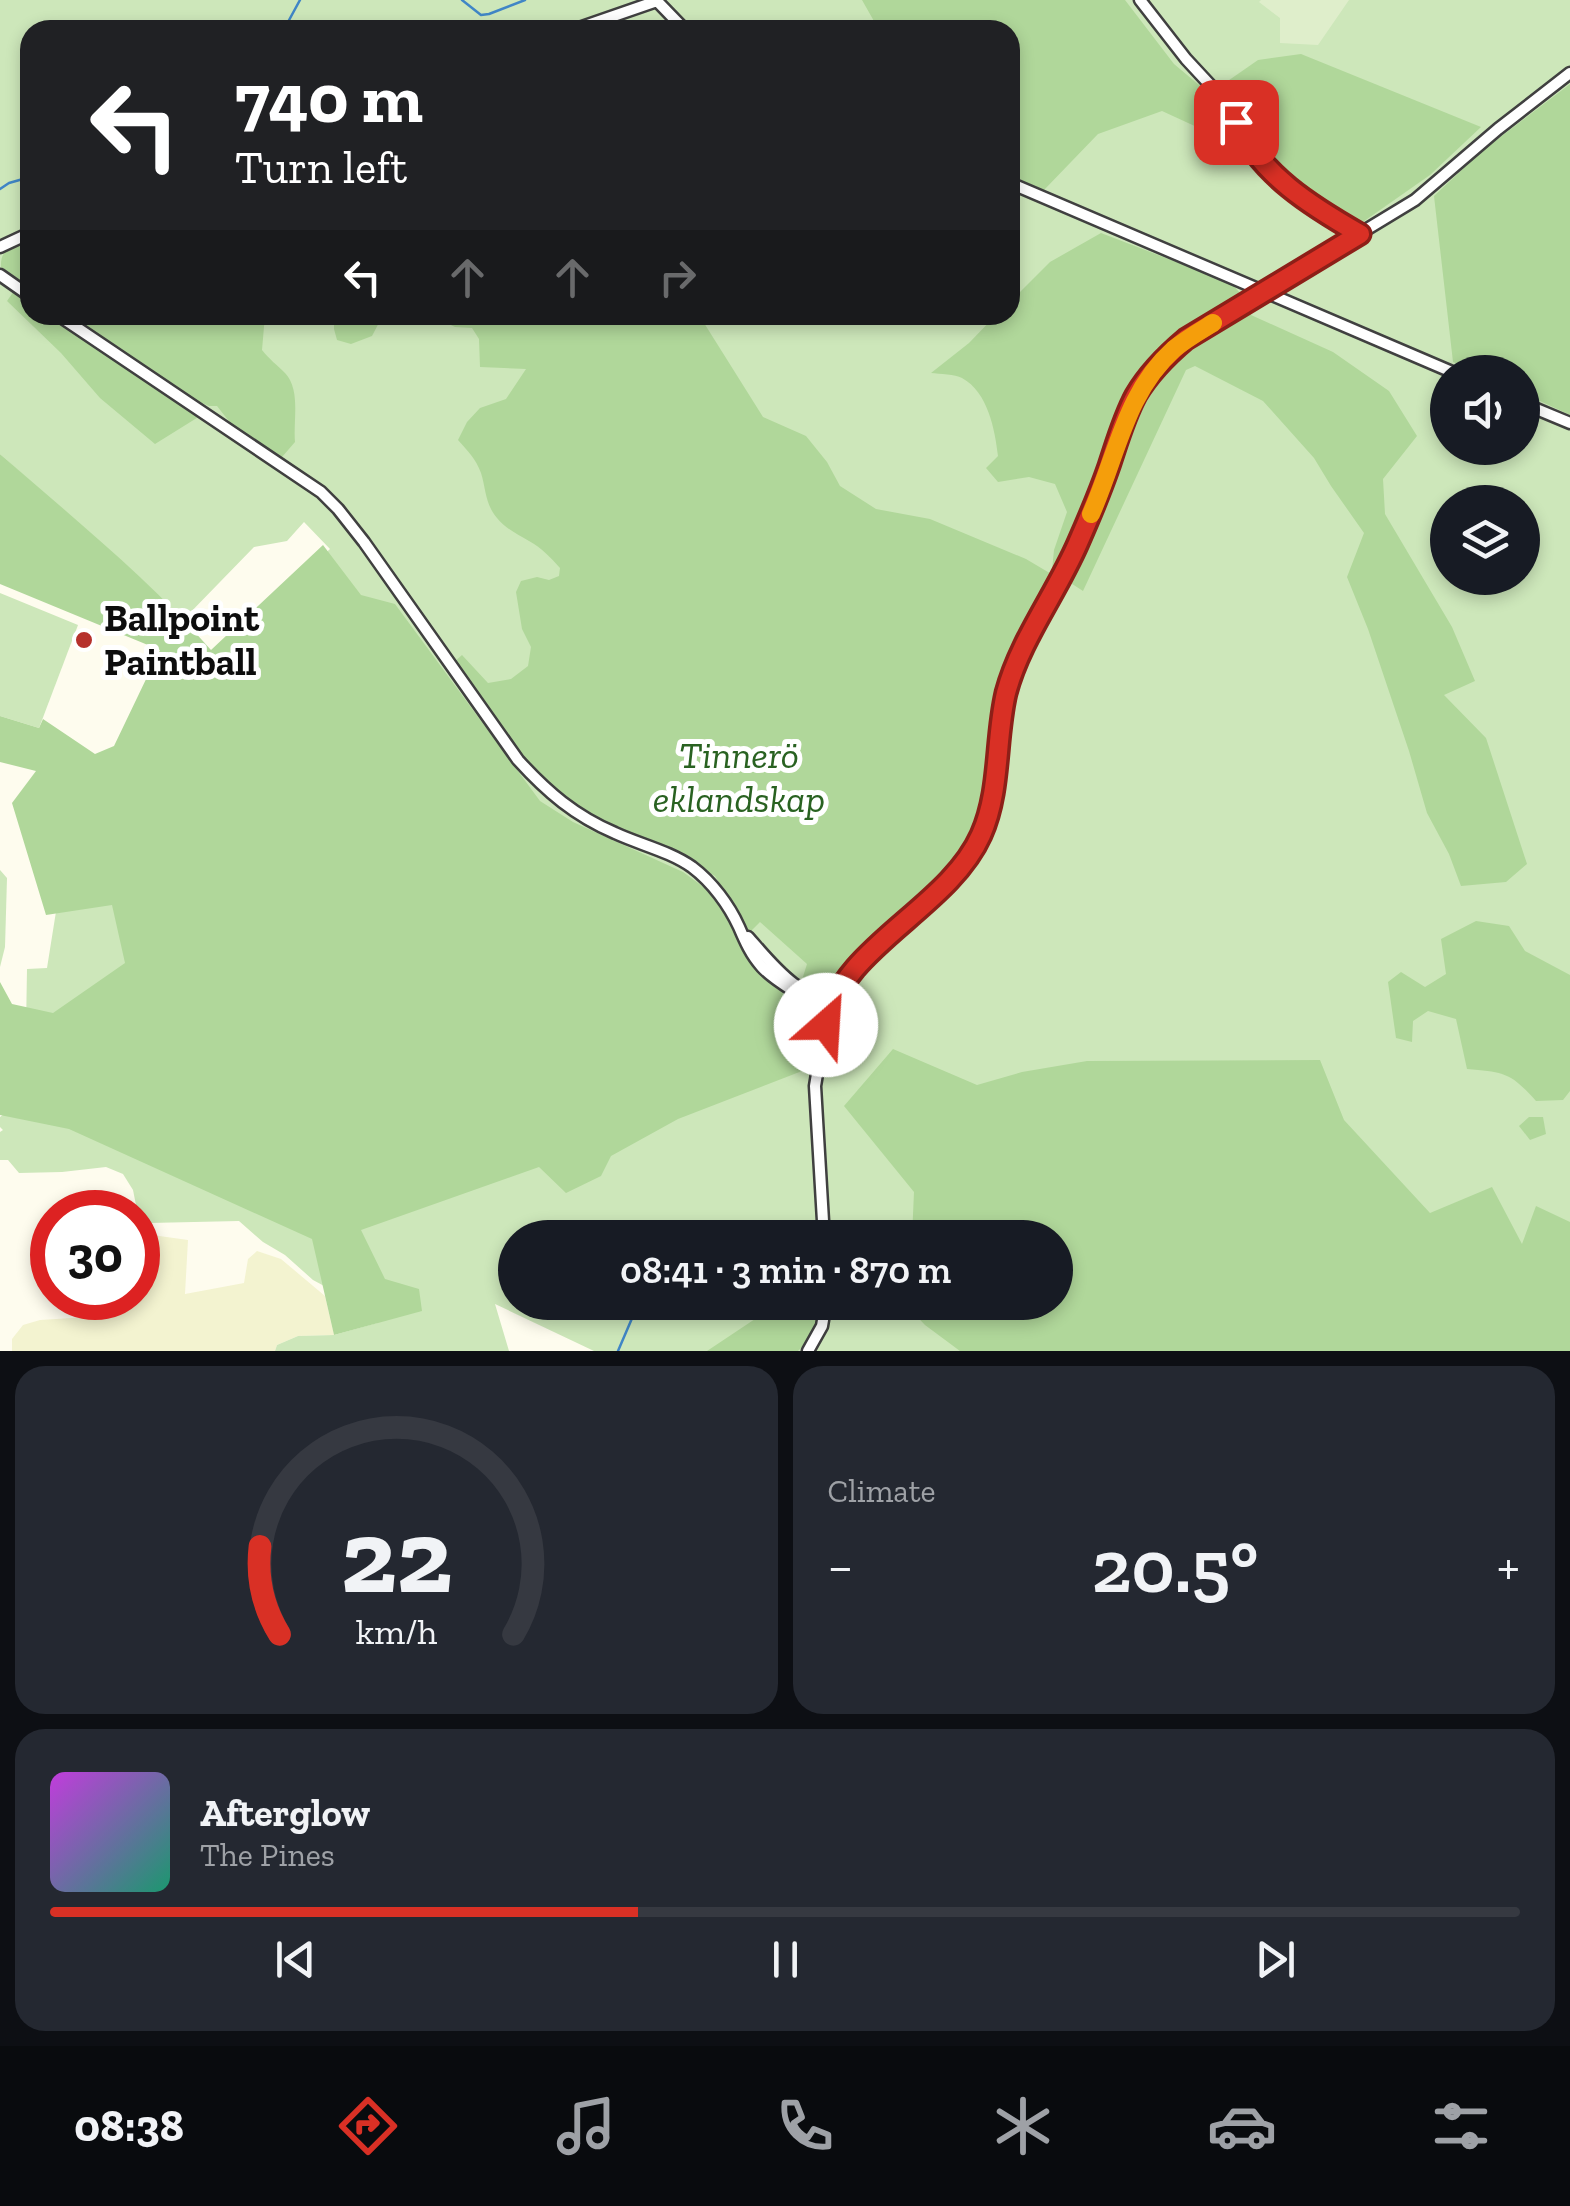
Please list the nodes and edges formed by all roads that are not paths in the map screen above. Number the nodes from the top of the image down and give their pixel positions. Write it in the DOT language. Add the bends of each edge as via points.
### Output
graph roads {
  1 [pos="1140,0"];
  2 [pos="656,1"];
  3 [pos="602,20"];
  4 [pos="674,20"];
  5 [pos="1570,73"];
  6 [pos="1020,188"];
  7 [pos="1360,234"];
  8 [pos="1264,293"];
  9 [pos="73,325"];
  10 [pos="1430,363"];
  11 [pos="1540,410"];
  12 [pos="1570,423"];
  13 [pos="741,930"];
  14 [pos="838,993"];
  15 [pos="826,1020"];
  16 [pos="823,1220"];
  17 [pos="823,1320"];
  18 [pos="808,1351"];
  1 -- 7 [label="street" via="1226,101 1254,155 1316,209"];
  2 -- 3 [label="street"];
  2 -- 4 [label="street"];
  5 -- 7 [label="street" via="1415,200"];
  6 -- 8 [label="street"];
  7 -- 8 [label="street"];
  8 -- 10 [label="street"];
  8 -- 14 [label="street" via="1176,348 1136,396 1078,545 1011,676 982,832 950,881 868,954"];
  9 -- 13 [label="street" via="321,492 539,783 590,822 690,866 716,890"];
  11 -- 12 [label="street"];
  13 -- 14 [label="street" via="775,968 809,992 824,998"];
  13 -- 15 [label="street" via="763,968"];
  14 -- 15 [label="street"];
  15 -- 16 [label="street" via="816,1086"];
  17 -- 18 [label="street"];
}
